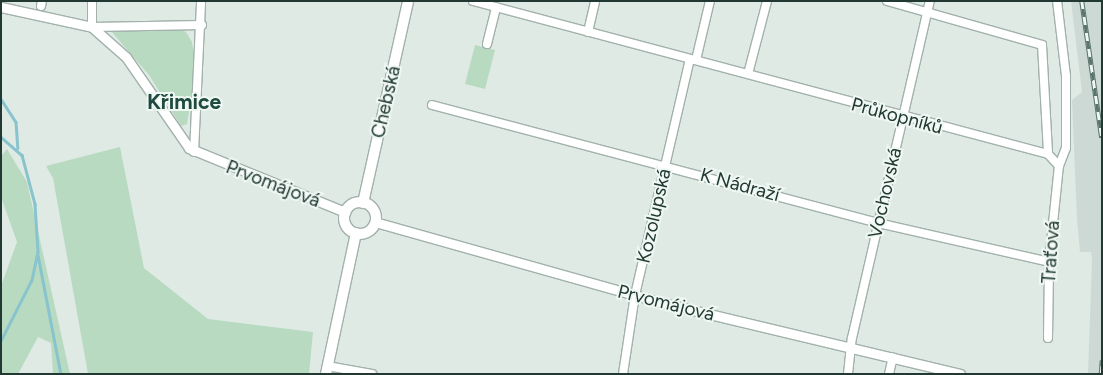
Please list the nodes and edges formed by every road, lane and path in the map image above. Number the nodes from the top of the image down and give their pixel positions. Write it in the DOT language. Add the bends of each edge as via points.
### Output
graph roads {
  1 [pos="92,1"];
  2 [pos="202,1"];
  3 [pos="408,1"];
  4 [pos="473,1"];
  5 [pos="595,1"];
  6 [pos="710,1"];
  7 [pos="768,1"];
  8 [pos="887,1"];
  9 [pos="930,1"];
  10 [pos="1057,1"];
  11 [pos="1,7"];
  12 [pos="496,7"];
  13 [pos="928,13"];
  14 [pos="202,25"];
  15 [pos="92,27"];
  16 [pos="588,32"];
  17 [pos="487,44"];
  18 [pos="693,60"];
  19 [pos="748,74"];
  20 [pos="432,105"];
  21 [pos="903,118"];
  22 [pos="198,154"];
  23 [pos="1048,154"];
  24 [pos="666,164"];
  25 [pos="1059,166"];
  26 [pos="363,203"];
  27 [pos="345,212"];
  28 [pos="375,222"];
  29 [pos="878,223"];
  30 [pos="356,234"];
  31 [pos="1049,262"];
  32 [pos="635,295"];
  33 [pos="1048,338"];
  34 [pos="850,348"];
  35 [pos="894,358"];
  36 [pos="922,369"];
  37 [pos="326,370"];
  38 [pos="372,374"];
  39 [pos="623,374"];
  40 [pos="848,374"];
  41 [pos="889,374"];
  42 [pos="960,374"];
  1 -- 15 [label="street"];
  2 -- 14 [label="street"];
  3 -- 26 [label="main road, Chebská"];
  4 -- 12 [label="street, Průkopníků"];
  5 -- 16 [label="street"];
  6 -- 18 [label="street, Kozolupská"];
  7 -- 19 [label="street"];
  8 -- 13 [label="street"];
  9 -- 13 [label="street, Vochovská"];
  10 -- 25 [label="street, Traťová" via="1066,76 1066,148"];
  11 -- 15 [label="street"];
  12 -- 16 [label="street, Průkopníků"];
  12 -- 17 [label="street"];
  13 -- 21 [label="street, Vochovská"];
  13 -- 23 [label="street" via="1042,45"];
  14 -- 15 [label="street"];
  14 -- 22 [label="street"];
  15 -- 22 [label="street" via="126,57 178,137"];
  16 -- 18 [label="street, Průkopníků"];
  18 -- 19 [label="street, Průkopníků"];
  18 -- 24 [label="street, Kozolupská"];
  19 -- 21 [label="street, Průkopníků"];
  20 -- 24 [label="street, K Nádraží"];
  21 -- 23 [label="street, Průkopníků"];
  21 -- 29 [label="street, Vochovská"];
  22 -- 27 [label="street, Prvomájová"];
  23 -- 25 [label="street"];
  24 -- 29 [label="street, K Nádraží"];
  24 -- 32 [label="street, Kozolupská"];
  25 -- 31 [label="street, Traťová"];
  26 -- 27 [label="main road" via="353,204"];
  26 -- 28 [label="main road" via="371,208"];
  27 -- 30 [label="main road" via="346,225"];
  28 -- 30 [label="main road" via="366,233"];
  28 -- 32 [label="street, Prvomájová"];
  29 -- 31 [label="street, K Nádraží"];
  29 -- 34 [label="street, Vochovská"];
  30 -- 37 [label="main road"];
  31 -- 33 [label="street, Traťová"];
  32 -- 34 [label="street, Prvomájová"];
  32 -- 39 [label="street, Kozolupská"];
  34 -- 35 [label="street, Prvomájová"];
  34 -- 40 [label="street, Vochovská"];
  35 -- 36 [label="street, Prvomájová"];
  35 -- 41 [label="street"];
  36 -- 42 [label="street, Prvomájová"];
  37 -- 38 [label="street"];
}
